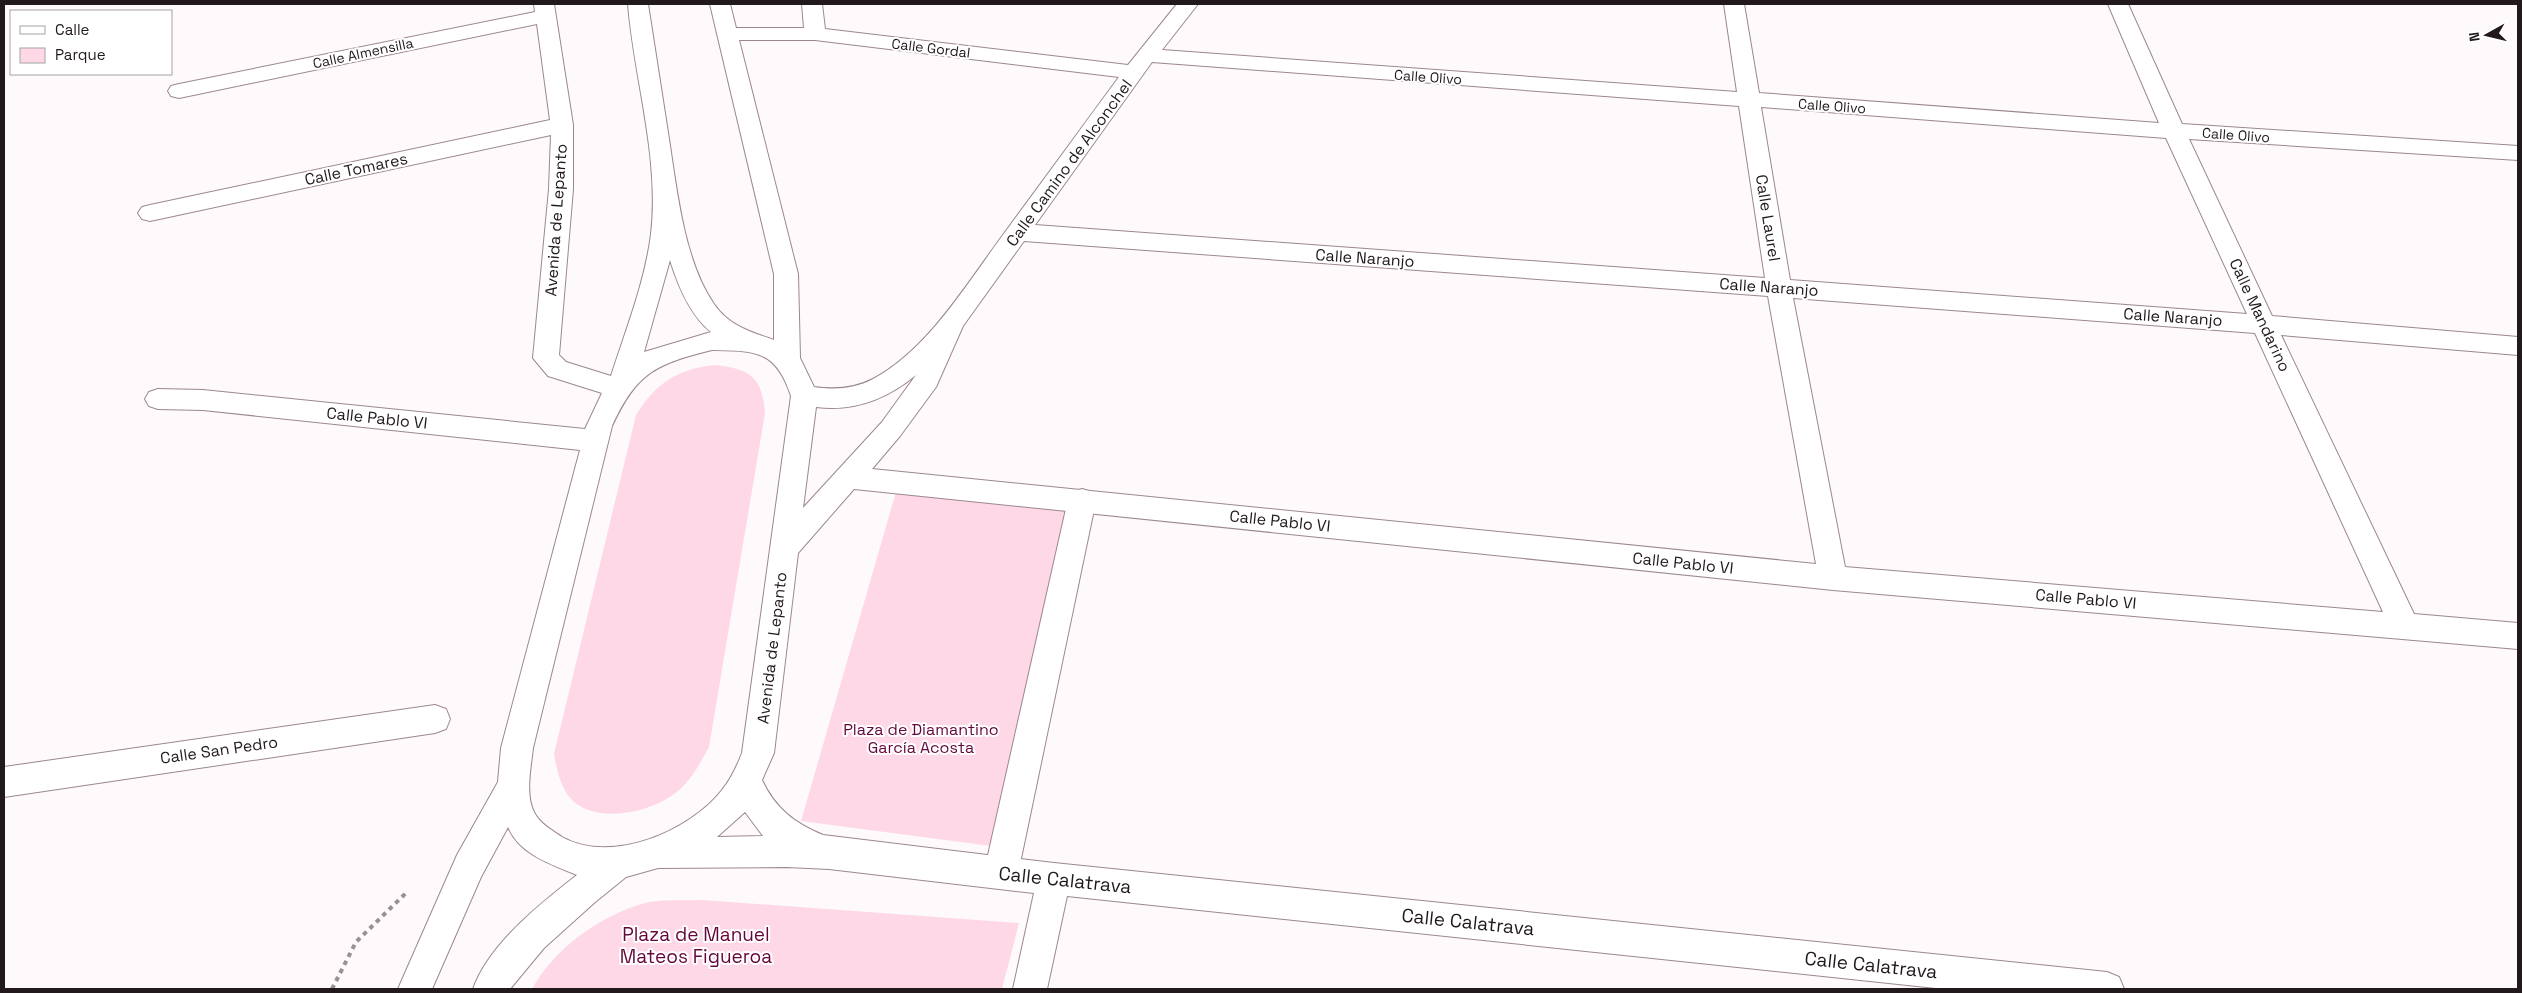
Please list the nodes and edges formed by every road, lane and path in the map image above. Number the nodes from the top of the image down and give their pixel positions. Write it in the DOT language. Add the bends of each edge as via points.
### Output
graph roads {
  1 [pos="638,4"];
  2 [pos="720,4"];
  3 [pos="812,4"];
  4 [pos="1188,4"];
  5 [pos="1734,4"];
  6 [pos="2118,4"];
  7 [pos="545,10"];
  8 [pos="727,34"];
  9 [pos="815,34"];
  10 [pos="1140,64"];
  11 [pos="179,91"];
  12 [pos="1750,100"];
  13 [pos="562,124"];
  14 [pos="2174,131"];
  15 [pos="2518,154"];
  16 [pos="664,179"];
  17 [pos="150,212"];
  18 [pos="1019,232"];
  19 [pos="1779,288"];
  20 [pos="952,323"];
  21 [pos="2264,324"];
  22 [pos="743,341"];
  23 [pos="2518,346"];
  24 [pos="787,360"];
  25 [pos="619,385"];
  26 [pos="804,396"];
  27 [pos="158,399"];
  28 [pos="596,441"];
  29 [pos="848,477"];
  30 [pos="1082,500"];
  31 [pos="784,548"];
  32 [pos="1833,578"];
  33 [pos="2404,625"];
  34 [pos="2518,636"];
  35 [pos="435,719"];
  36 [pos="746,781"];
  37 [pos="4,782"];
  38 [pos="513,786"];
  39 [pos="828,853"];
  40 [pos="653,855"];
  41 [pos="618,863"];
  42 [pos="1002,873"];
  43 [pos="1054,879"];
  44 [pos="415,989"];
  45 [pos="490,989"];
  46 [pos="1030,989"];
  47 [pos="2107,989"];
  1 -- 16 [label="street, Avenida de Lepanto"];
  2 -- 8 [label="street, Avenida de Lepanto"];
  3 -- 9 [label="street"];
  4 -- 10 [label="street, Calle Camino de Alconchel"];
  5 -- 12 [label="street, Calle Laurel"];
  6 -- 14 [label="street, Calle Mandarino"];
  7 -- 11 [label="street, Calle Almensilla"];
  7 -- 13 [label="street, Avenida de Lepanto"];
  8 -- 9 [label="street, Calle Gordal"];
  8 -- 24 [label="street, Avenida de Lepanto" via="786,274"];
  9 -- 10 [label="street, Calle Gordal"];
  10 -- 12 [label="street, Calle Olivo"];
  10 -- 18 [label="street, Calle Camino de Alconchel"];
  12 -- 14 [label="street, Calle Olivo"];
  12 -- 19 [label="street, Calle Laurel"];
  13 -- 17 [label="street, Calle Tomares"];
  13 -- 25 [label="street, Avenida de Lepanto" via="562,189 546,358 557,369"];
  14 -- 15 [label="street, Calle Olivo"];
  14 -- 21 [label="street, Calle Mandarino"];
  16 -- 22 [label="street, Avenida de Lepanto" via="690,280 705,310"];
  16 -- 25 [label="street, Avenida de Lepanto" via="662,232 655,276"];
  18 -- 19 [label="street, Calle Naranjo"];
  18 -- 20 [label="street, Calle Camino de Alconchel"];
  19 -- 21 [label="street, Calle Naranjo"];
  19 -- 32 [label="street, Calle Laurel"];
  20 -- 26 [label="street" via="883,388 854,397"];
  20 -- 29 [label="street" via="927,380 891,429"];
  21 -- 23 [label="street, Calle Naranjo"];
  21 -- 33 [label="street, Calle Mandarino"];
  22 -- 24 [label="street, Avenida de Lepanto"];
  22 -- 25 [label="street, Avenida de Lepanto" via="712,341 674,351 637,366"];
  24 -- 26 [label="street, Avenida de Lepanto" via="798,377"];
  25 -- 28 [label="street, Avenida de Lepanto" via="599,426"];
  26 -- 31 [label="street, Avenida de Lepanto"];
  27 -- 28 [label="street, Calle Pablo VI" via="203,400"];
  28 -- 38 [label="street, Avenida de Lepanto" via="517,748"];
  29 -- 30 [label="street, Calle Pablo VI"];
  29 -- 31 [label="street"];
  30 -- 32 [label="street, Calle Pablo VI"];
  30 -- 42 [label="street"];
  31 -- 36 [label="street, Avenida de Lepanto" via="758,752"];
  32 -- 33 [label="street, Calle Pablo VI"];
  33 -- 34 [label="street, Calle Pablo VI"];
  35 -- 37 [label="street, Calle San Pedro"];
  36 -- 39 [label="street" via="758,807 771,824 792,838"];
  36 -- 40 [label="street, Avenida de Lepanto" via="730,805 700,830"];
  38 -- 41 [label="street, Avenida de Lepanto" via="520,820 541,842 573,860"];
  38 -- 44 [label="street, Avenida de Lepanto" via="469,866"];
  39 -- 40 [label="street"];
  39 -- 42 [label="street, Calle Calatrava"];
  40 -- 41 [label="street, Avenida de Lepanto"];
  41 -- 45 [label="street, Avenida de Lepanto" via="558,910 507,962"];
  42 -- 43 [label="street, Calle Calatrava"];
  43 -- 46 [label="street"];
  43 -- 47 [label="street, Calle Calatrava"];
}
